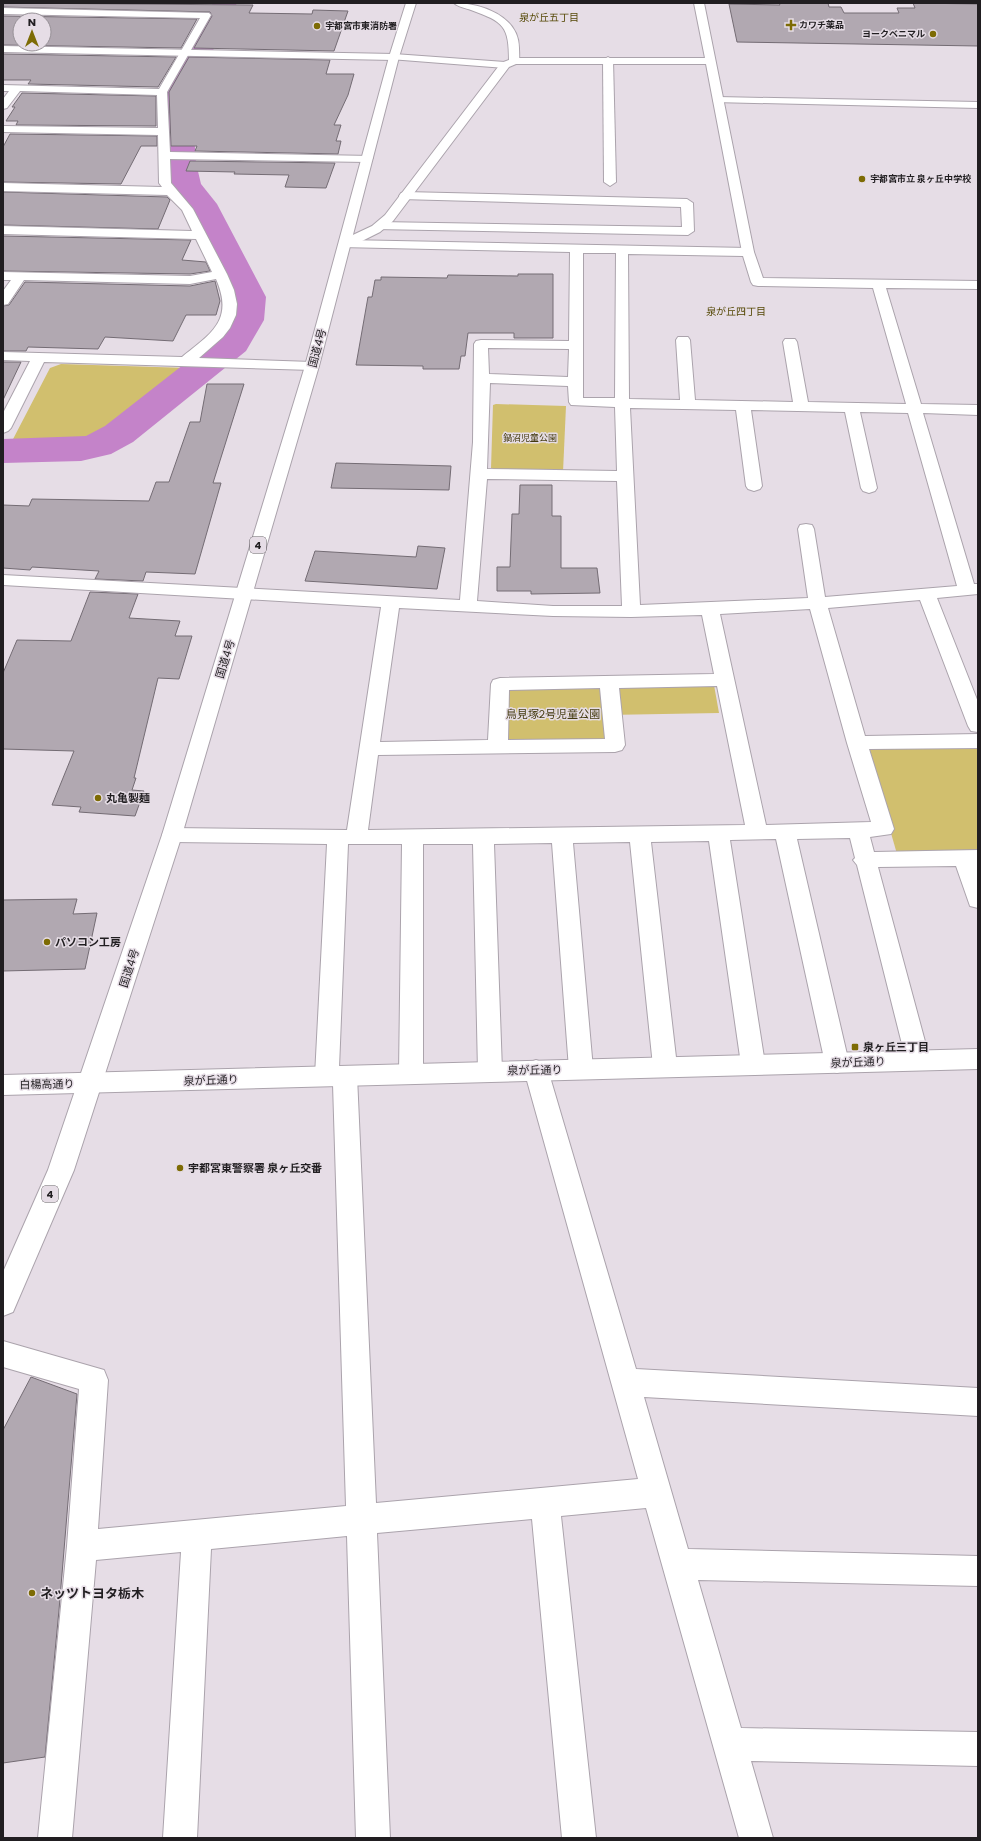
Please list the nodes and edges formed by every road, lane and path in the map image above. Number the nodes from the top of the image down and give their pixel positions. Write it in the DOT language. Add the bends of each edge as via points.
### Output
graph roads {
  1 [pos="411,3"];
  2 [pos="459,3"];
  3 [pos="699,3"];
  4 [pos="82,8"];
  5 [pos="3,11"];
  6 [pos="3,49"];
  7 [pos="185,53"];
  8 [pos="394,57"];
  9 [pos="608,60"];
  10 [pos="711,61"];
  11 [pos="510,63"];
  12 [pos="3,88"];
  13 [pos="17,88"];
  14 [pos="162,92"];
  15 [pos="718,100"];
  16 [pos="978,105"];
  17 [pos="3,106"];
  18 [pos="3,129"];
  19 [pos="164,132"];
  20 [pos="166,155"];
  21 [pos="367,158"];
  22 [pos="610,182"];
  23 [pos="3,187"];
  24 [pos="170,192"];
  25 [pos="405,196"];
  26 [pos="580,201"];
  27 [pos="379,226"];
  28 [pos="3,230"];
  29 [pos="578,230"];
  30 [pos="201,235"];
  31 [pos="345,244"];
  32 [pos="577,249"];
  33 [pos="622,250"];
  34 [pos="748,252"];
  35 [pos="220,274"];
  36 [pos="3,276"];
  37 [pos="20,277"];
  38 [pos="878,283"];
  39 [pos="978,285"];
  40 [pos="3,301"];
  41 [pos="683,340"];
  42 [pos="790,342"];
  43 [pos="576,345"];
  44 [pos="3,356"];
  45 [pos="39,358"];
  46 [pos="185,362"];
  47 [pos="312,366"];
  48 [pos="483,378"];
  49 [pos="576,382"];
  50 [pos="622,403"];
  51 [pos="688,405"];
  52 [pos="743,406"];
  53 [pos="801,407"];
  54 [pos="852,408"];
  55 [pos="916,409"];
  56 [pos="8,410"];
  57 [pos="978,410"];
  58 [pos="3,428"];
  59 [pos="479,474"];
  60 [pos="626,476"];
  61 [pos="754,486"];
  62 [pos="869,488"];
  63 [pos="806,529"];
  64 [pos="3,580"];
  65 [pos="973,589"];
  66 [pos="244,592"];
  67 [pos="926,593"];
  68 [pos="391,601"];
  69 [pos="817,602"];
  70 [pos="468,606"];
  71 [pos="710,610"];
  72 [pos="631,612"];
  73 [pos="725,680"];
  74 [pos="609,682"];
  75 [pos="978,726"];
  76 [pos="978,741"];
  77 [pos="857,743"];
  78 [pos="498,747"];
  79 [pos="368,749"];
  80 [pos="858,830"];
  81 [pos="785,831"];
  82 [pos="757,832"];
  83 [pos="718,833"];
  84 [pos="172,835"];
  85 [pos="640,835"];
  86 [pos="483,836"];
  87 [pos="562,836"];
  88 [pos="347,838"];
  89 [pos="413,838"];
  90 [pos="971,858"];
  91 [pos="864,860"];
  92 [pos="978,900"];
  93 [pos="978,1059"];
  94 [pos="918,1060"];
  95 [pos="837,1063"];
  96 [pos="753,1064"];
  97 [pos="665,1066"];
  98 [pos="581,1069"];
  99 [pos="536,1070"];
  100 [pos="490,1071"];
  101 [pos="411,1074"];
  102 [pos="336,1076"];
  103 [pos="91,1083"];
  104 [pos="3,1085"];
  105 [pos="3,1303"];
  106 [pos="3,1354"];
  107 [pos="625,1382"];
  108 [pos="978,1402"];
  109 [pos="656,1492"];
  110 [pos="544,1503"];
  111 [pos="362,1520"];
  112 [pos="197,1535"];
  113 [pos="82,1546"];
  114 [pos="677,1564"];
  115 [pos="978,1571"];
  116 [pos="729,1744"];
  117 [pos="978,1749"];
  118 [pos="55,1838"];
  119 [pos="180,1838"];
  120 [pos="373,1838"];
  121 [pos="579,1838"];
  122 [pos="756,1838"];
  1 -- 8 [label="main road, 国道4号 / 4"];
  2 -- 11 [label="main road" via="491,15 507,25 513,35"];
  3 -- 10 [label="main road"];
  4 -- 5 [label="main road"];
  4 -- 7 [label="main road" via="208,12"];
  6 -- 7 [label="main road"];
  7 -- 8 [label="main road"];
  7 -- 14 [label="main road"];
  8 -- 11 [label="main road"];
  8 -- 21 [label="main road, 国道4号 / 4"];
  9 -- 10 [label="main road"];
  9 -- 11 [label="main road"];
  9 -- 22 [label="main road"];
  10 -- 15 [label="main road"];
  11 -- 25 [label="main road"];
  12 -- 13 [label="main road"];
  13 -- 14 [label="main road"];
  13 -- 17 [label="main road"];
  14 -- 19 [label="main road"];
  15 -- 16 [label="main road"];
  15 -- 34 [label="main road"];
  18 -- 19 [label="main road"];
  19 -- 20 [label="main road"];
  20 -- 21 [label="main road"];
  20 -- 24 [label="main road" via="165,183"];
  21 -- 31 [label="main road, 国道4号 / 4"];
  23 -- 24 [label="main road"];
  24 -- 30 [label="main road" via="187,209"];
  25 -- 26 [label="main road"];
  25 -- 27 [label="main road" via="389,218"];
  26 -- 29 [label="main road"];
  26 -- 29 [label="main road" via="687,203 688,231"];
  27 -- 29 [label="main road"];
  27 -- 31 [label="main road"];
  28 -- 30 [label="main road"];
  30 -- 35 [label="main road"];
  31 -- 32 [label="main road"];
  31 -- 47 [label="main road, 国道4号 / 4"];
  32 -- 33 [label="main road"];
  32 -- 43 [label="main road"];
  33 -- 34 [label="main road"];
  33 -- 50 [label="main road"];
  34 -- 38 [label="main road" via="758,282"];
  35 -- 37 [label="main road" via="190,280"];
  35 -- 46 [label="main road" via="231,300 230,320 215,337"];
  36 -- 37 [label="main road"];
  37 -- 40 [label="main road"];
  38 -- 39 [label="main road"];
  38 -- 55 [label="main road"];
  41 -- 51 [label="main road"];
  42 -- 53 [label="main road"];
  43 -- 48 [label="main road" via="482,344"];
  43 -- 49 [label="main road"];
  44 -- 45 [label="main road"];
  45 -- 46 [label="main road"];
  45 -- 56 [label="main road"];
  46 -- 47 [label="main road"];
  47 -- 66 [label="main road, 国道4号 / 4"];
  48 -- 49 [label="main road"];
  48 -- 59 [label="main road"];
  49 -- 50 [label="main road" via="576,402"];
  50 -- 51 [label="main road"];
  50 -- 60 [label="main road"];
  51 -- 52 [label="main road"];
  52 -- 53 [label="main road"];
  52 -- 61 [label="main road"];
  53 -- 54 [label="main road"];
  54 -- 55 [label="main road"];
  54 -- 62 [label="main road"];
  55 -- 57 [label="main road"];
  55 -- 65 [label="main road"];
  56 -- 58 [label="main road"];
  59 -- 60 [label="main road"];
  59 -- 70 [label="main road"];
  60 -- 72 [label="main road"];
  63 -- 69 [label="main road"];
  64 -- 66 [label="main road"];
  65 -- 67 [label="main road"];
  66 -- 68 [label="main road"];
  66 -- 84 [label="main road, 国道4号 / 4"];
  67 -- 69 [label="main road"];
  67 -- 75 [label="main road"];
  68 -- 70 [label="main road"];
  68 -- 79 [label="main road"];
  69 -- 71 [label="main road"];
  69 -- 77 [label="main road"];
  70 -- 72 [label="main road"];
  71 -- 72 [label="main road"];
  71 -- 73 [label="main road"];
  73 -- 74 [label="main road"];
  73 -- 82 [label="main road"];
  74 -- 78 [label="main road" via="500,684"];
  74 -- 78 [label="main road" via="614,745"];
  76 -- 77 [label="main road"];
  77 -- 80 [label="main road" via="884,829"];
  78 -- 79 [label="main road"];
  79 -- 88 [label="main road"];
  80 -- 81 [label="main road"];
  80 -- 91 [label="main road"];
  81 -- 82 [label="main road"];
  81 -- 95 [label="main road"];
  82 -- 83 [label="main road"];
  83 -- 85 [label="main road"];
  83 -- 96 [label="main road"];
  84 -- 88 [label="main road"];
  84 -- 103 [label="main road, 国道4号 / 4"];
  85 -- 87 [label="main road"];
  85 -- 97 [label="main road"];
  86 -- 87 [label="main road"];
  86 -- 89 [label="main road"];
  86 -- 100 [label="main road"];
  87 -- 98 [label="main road"];
  88 -- 89 [label="main road"];
  88 -- 102 [label="main road"];
  89 -- 101 [label="main road"];
  90 -- 91 [label="main road"];
  90 -- 92 [label="main road"];
  91 -- 94 [label="main road"];
  93 -- 94 [label="main road, 泉が丘通り"];
  94 -- 95 [label="main road, 泉が丘通り"];
  95 -- 96 [label="main road, 泉が丘通り"];
  96 -- 97 [label="main road, 泉が丘通り"];
  97 -- 98 [label="main road, 泉が丘通り"];
  98 -- 99 [label="main road, 泉が丘通り"];
  99 -- 100 [label="main road, 泉が丘通り"];
  99 -- 107 [label="main road"];
  100 -- 101 [label="main road, 泉が丘通り"];
  101 -- 102 [label="main road, 泉が丘通り"];
  102 -- 103 [label="main road, 泉が丘通り"];
  102 -- 111 [label="main road"];
  103 -- 104 [label="main road, 白楊高通り"];
  103 -- 105 [label="main road, 国道4号 / 4" via="61,1170"];
  106 -- 113 [label="main road" via="94,1380"];
  107 -- 108 [label="main road"];
  107 -- 109 [label="main road"];
  109 -- 110 [label="main road"];
  109 -- 114 [label="main road"];
  110 -- 111 [label="main road"];
  110 -- 121 [label="main road"];
  111 -- 112 [label="main road"];
  111 -- 120 [label="main road"];
  112 -- 113 [label="main road"];
  112 -- 119 [label="main road"];
  113 -- 118 [label="main road"];
  114 -- 115 [label="main road"];
  114 -- 116 [label="main road"];
  116 -- 117 [label="main road"];
  116 -- 122 [label="main road"];
}
